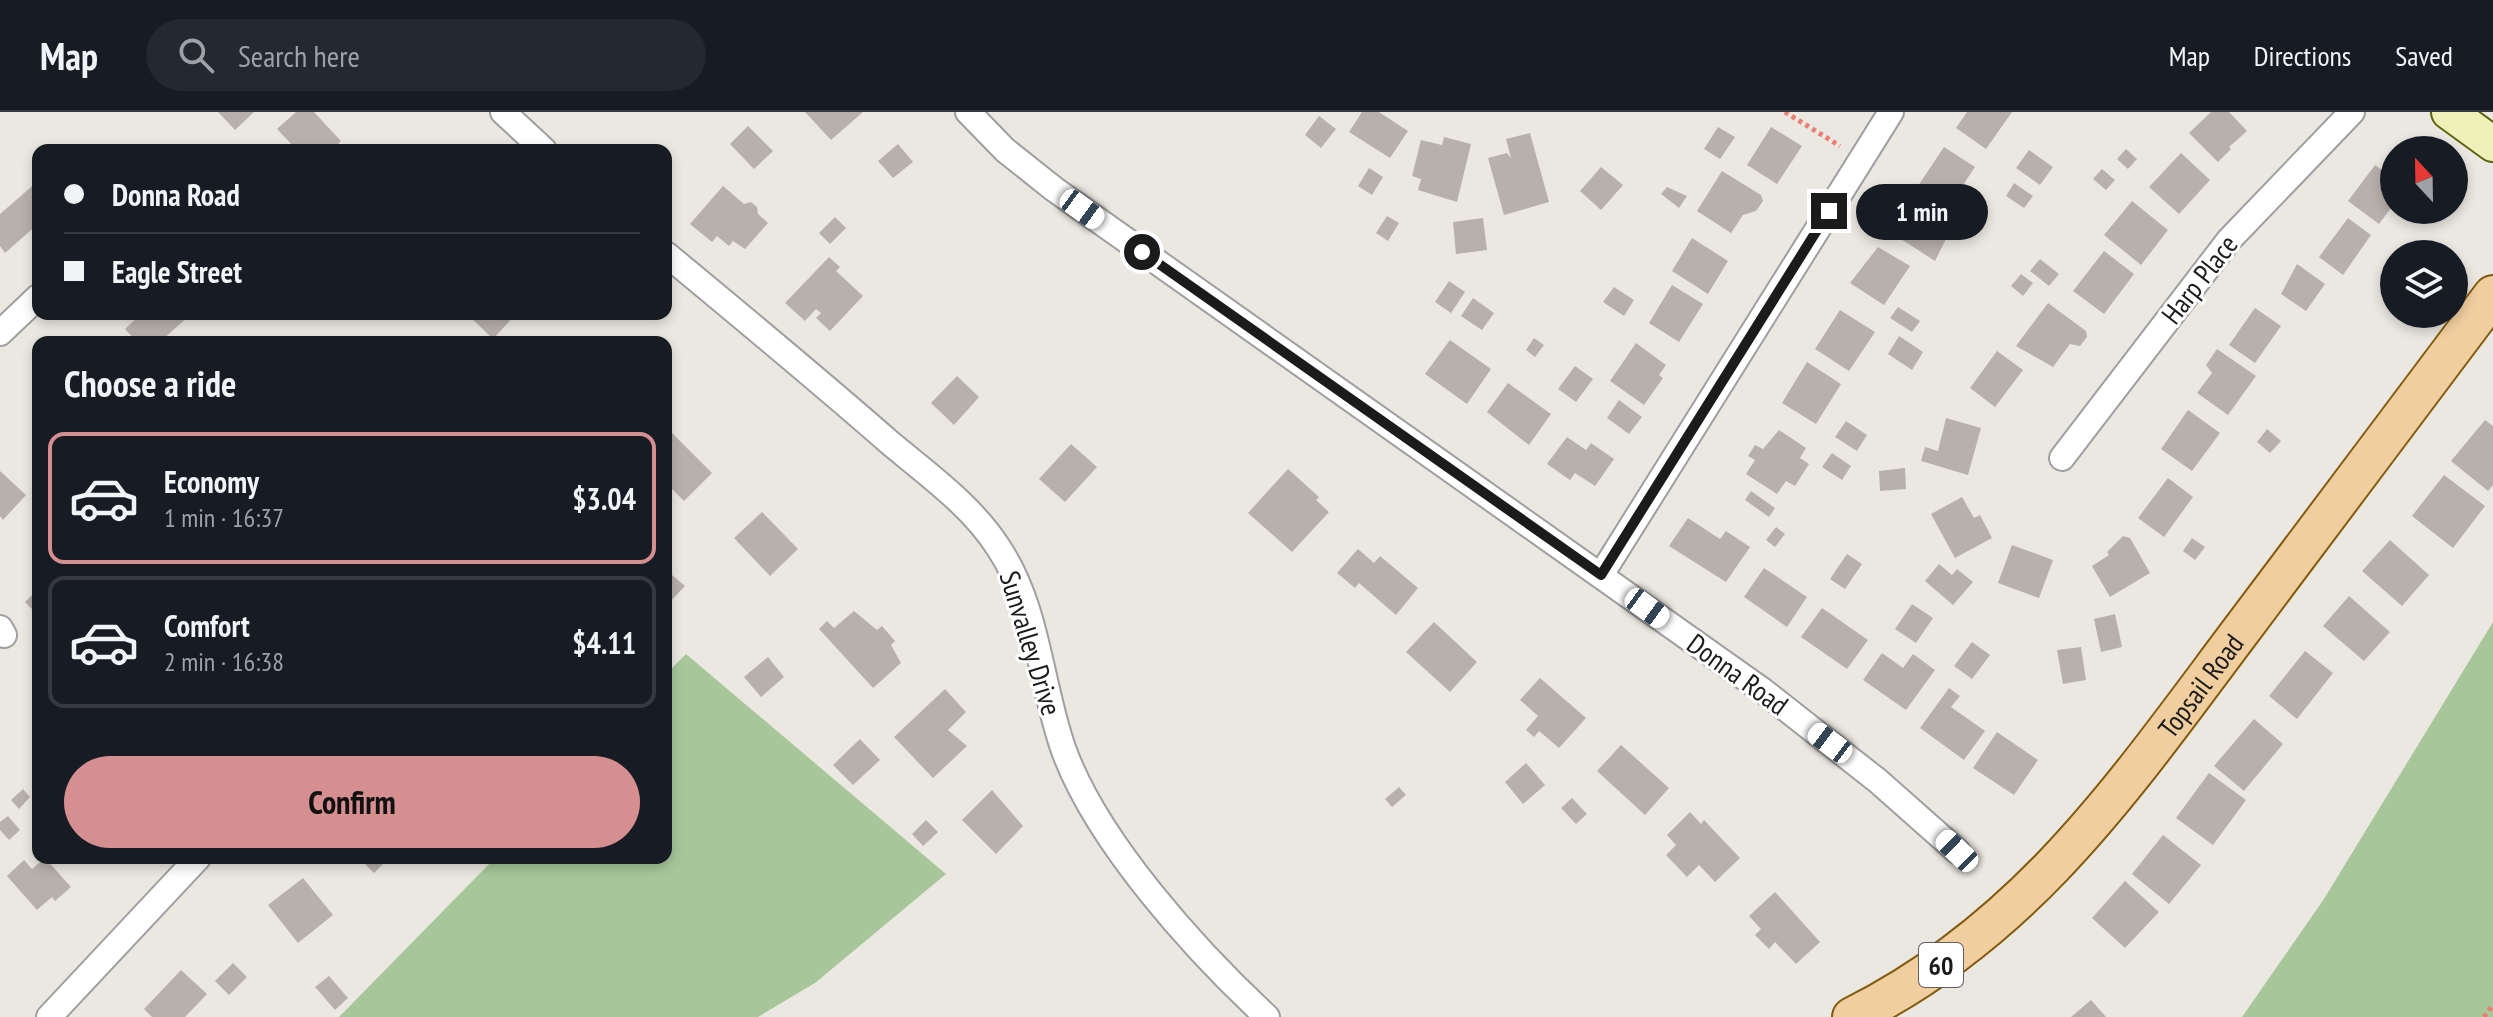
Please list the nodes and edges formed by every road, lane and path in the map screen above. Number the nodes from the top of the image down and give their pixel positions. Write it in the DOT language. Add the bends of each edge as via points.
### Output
graph roads {
  1 [pos="503,112"];
  2 [pos="968,112"];
  3 [pos="1785,112"];
  4 [pos="1891,112"];
  5 [pos="2352,112"];
  6 [pos="2449,112"];
  7 [pos="538,144"];
  8 [pos="2493,144"];
  9 [pos="1862,159"];
  10 [pos="672,259"];
  11 [pos="2493,295"];
  12 [pos="32,303"];
  13 [pos="0,333"];
  14 [pos="2062,458"];
  15 [pos="1601,575"];
  16 [pos="1957,851"];
  17 [pos="192,864"];
  18 [pos="2493,1005"];
  19 [pos="49,1017"];
  20 [pos="1267,1017"];
  21 [pos="1852,1017"];
  22 [pos="2484,1017"];
  1 -- 7 [label="street"];
  2 -- 15 [label="street, Donna Road" via="1005,150 1063,195"];
  3 -- 9 [label="path"];
  4 -- 9 [label="street"];
  5 -- 14 [label="street, Harp Place" via="2229,240"];
  6 -- 8 [label="street"];
  9 -- 15 [label="street"];
  10 -- 20 [label="street, Sunvalley Drive" via="956,499 998,546 1026,608 1055,723 1085,796 1135,870 1205,956"];
  11 -- 21 [label="main road, Topsail Road / 60" via="2094,822 2022,901 1949,960"];
  12 -- 13 [label="street"];
  15 -- 16 [label="street, Donna Road" via="1853,761"];
  17 -- 19 [label="street"];
  18 -- 22 [label="path"];
}
